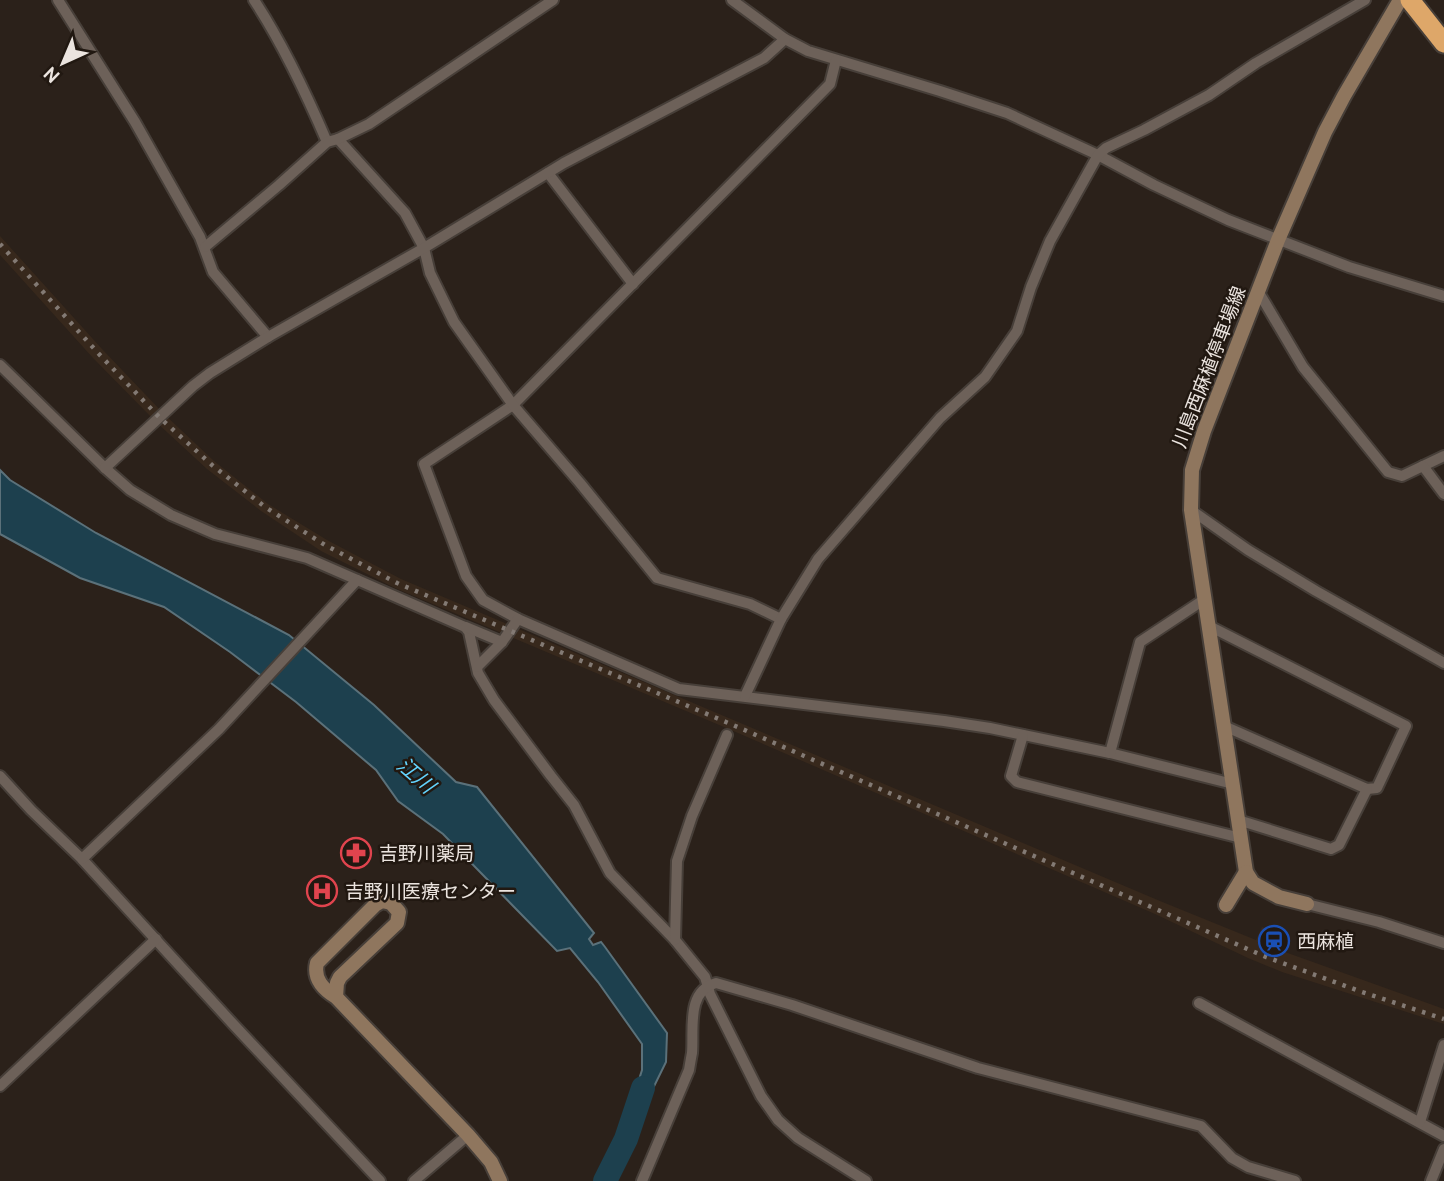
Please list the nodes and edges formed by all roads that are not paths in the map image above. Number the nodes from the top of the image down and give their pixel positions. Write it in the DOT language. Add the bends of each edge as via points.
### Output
graph roads {
  1 [pos="58,0"];
  2 [pos="254,0"];
  3 [pos="553,0"];
  4 [pos="732,0"];
  5 [pos="1365,0"];
  6 [pos="1400,0"];
  7 [pos="1410,0"];
  8 [pos="785,39"];
  9 [pos="1444,43"];
  10 [pos="836,60"];
  11 [pos="332,141"];
  12 [pos="1098,155"];
  13 [pos="548,173"];
  14 [pos="1278,240"];
  15 [pos="205,247"];
  16 [pos="424,248"];
  17 [pos="632,284"];
  18 [pos="1258,291"];
  19 [pos="1444,296"];
  20 [pos="268,337"];
  21 [pos="0,365"];
  22 [pos="513,405"];
  23 [pos="1444,456"];
  24 [pos="1423,466"];
  25 [pos="105,468"];
  26 [pos="1444,494"];
  27 [pos="1191,510"];
  28 [pos="357,580"];
  29 [pos="1205,599"];
  30 [pos="518,619"];
  31 [pos="781,619"];
  32 [pos="1209,626"];
  33 [pos="465,627"];
  34 [pos="502,642"];
  35 [pos="1444,663"];
  36 [pos="477,667"];
  37 [pos="745,696"];
  38 [pos="1224,726"];
  39 [pos="1023,735"];
  40 [pos="727,736"];
  41 [pos="1110,753"];
  42 [pos="0,776"];
  43 [pos="1233,785"];
  44 [pos="1367,789"];
  45 [pos="1238,820"];
  46 [pos="1241,838"];
  47 [pos="82,859"];
  48 [pos="1246,872"];
  49 [pos="1307,904"];
  50 [pos="1226,905"];
  51 [pos="156,939"];
  52 [pos="675,940"];
  53 [pos="1444,943"];
  54 [pos="708,985"];
  55 [pos="336,997"];
  56 [pos="1199,1003"];
  57 [pos="1444,1045"];
  58 [pos="0,1086"];
  59 [pos="1420,1122"];
  60 [pos="468,1135"];
  61 [pos="1444,1136"];
  62 [pos="1444,1149"];
  63 [pos="380,1181"];
  64 [pos="414,1181"];
  65 [pos="500,1181"];
  66 [pos="642,1181"];
  67 [pos="866,1181"];
  68 [pos="1294,1181"];
  69 [pos="1431,1181"];
  1 -- 15 [label="street" via="135,122"];
  2 -- 11 [label="street"];
  3 -- 11 [label="street" via="369,124"];
  4 -- 8 [label="street"];
  5 -- 12 [label="street" via="1209,96"];
  6 -- 14 [label="main road, 川島西麻植停車場線" via="1325,132"];
  7 -- 9 [label="highway"];
  8 -- 10 [label="street"];
  8 -- 13 [label="street" via="764,58"];
  10 -- 12 [label="street" via="1007,113"];
  10 -- 17 [label="street" via="830,85"];
  11 -- 15 [label="street"];
  11 -- 16 [label="street" via="405,213"];
  12 -- 14 [label="street" via="1153,185"];
  12 -- 31 [label="street" via="1050,241 1017,331 985,377 940,418 818,559"];
  13 -- 16 [label="street"];
  13 -- 17 [label="street"];
  14 -- 18 [label="main road, 川島西麻植停車場線"];
  14 -- 19 [label="street"];
  15 -- 20 [label="street" via="213,272"];
  16 -- 20 [label="street"];
  16 -- 22 [label="street" via="430,273 454,322"];
  17 -- 22 [label="street"];
  18 -- 24 [label="street" via="1303,367 1388,472 1402,476"];
  18 -- 27 [label="main road, 川島西麻植停車場線" via="1192,470"];
  20 -- 25 [label="street" via="186,392"];
  21 -- 25 [label="street"];
  22 -- 30 [label="street" via="424,464 466,576 483,600"];
  22 -- 31 [label="street" via="657,578 750,604"];
  23 -- 24 [label="street"];
  24 -- 26 [label="street"];
  25 -- 28 [label="street" via="171,515 215,534 307,558"];
  27 -- 29 [label="main road, 川島西麻植停車場線"];
  27 -- 35 [label="street" via="1248,551"];
  28 -- 33 [label="street"];
  28 -- 47 [label="street" via="219,729"];
  29 -- 32 [label="main road, 川島西麻植停車場線"];
  29 -- 41 [label="street" via="1140,642"];
  30 -- 34 [label="street"];
  30 -- 37 [label="street" via="679,689"];
  31 -- 37 [label="street"];
  32 -- 38 [label="main road, 川島西麻植停車場線"];
  32 -- 44 [label="street" via="1406,726 1377,788"];
  33 -- 34 [label="street"];
  33 -- 36 [label="street"];
  34 -- 36 [label="street"];
  36 -- 52 [label="street" via="494,700 574,805 610,873"];
  37 -- 39 [label="street"];
  38 -- 43 [label="main road, 川島西麻植停車場線"];
  38 -- 44 [label="street"];
  39 -- 41 [label="street"];
  39 -- 46 [label="street" via="1011,776 1017,782"];
  40 -- 52 [label="street" via="677,861"];
  41 -- 43 [label="street"];
  42 -- 47 [label="street"];
  43 -- 45 [label="main road, 川島西麻植停車場線"];
  44 -- 45 [label="street" via="1339,845 1331,849"];
  45 -- 46 [label="main road, 川島西麻植停車場線"];
  46 -- 48 [label="main road, 川島西麻植停車場線"];
  47 -- 51 [label="street"];
  48 -- 49 [label="main road" via="1252,883"];
  48 -- 50 [label="main road"];
  49 -- 53 [label="street"];
  51 -- 58 [label="street"];
  51 -- 63 [label="street"];
  52 -- 54 [label="street"];
  54 -- 66 [label="street" via="693,1009 689,1070"];
  54 -- 67 [label="street" via="761,1096 778,1120"];
  54 -- 68 [label="street" via="716,983 792,1004 978,1068 1201,1126 1232,1158"];
  55 -- 55 [label="main road" via="316,979 317,963 375,905 391,903 399,912 397,923 340,977"];
  55 -- 60 [label="main road"];
  56 -- 59 [label="street"];
  57 -- 59 [label="street"];
  59 -- 61 [label="street"];
  60 -- 64 [label="street"];
  60 -- 65 [label="main road"];
  62 -- 69 [label="street"];
}
